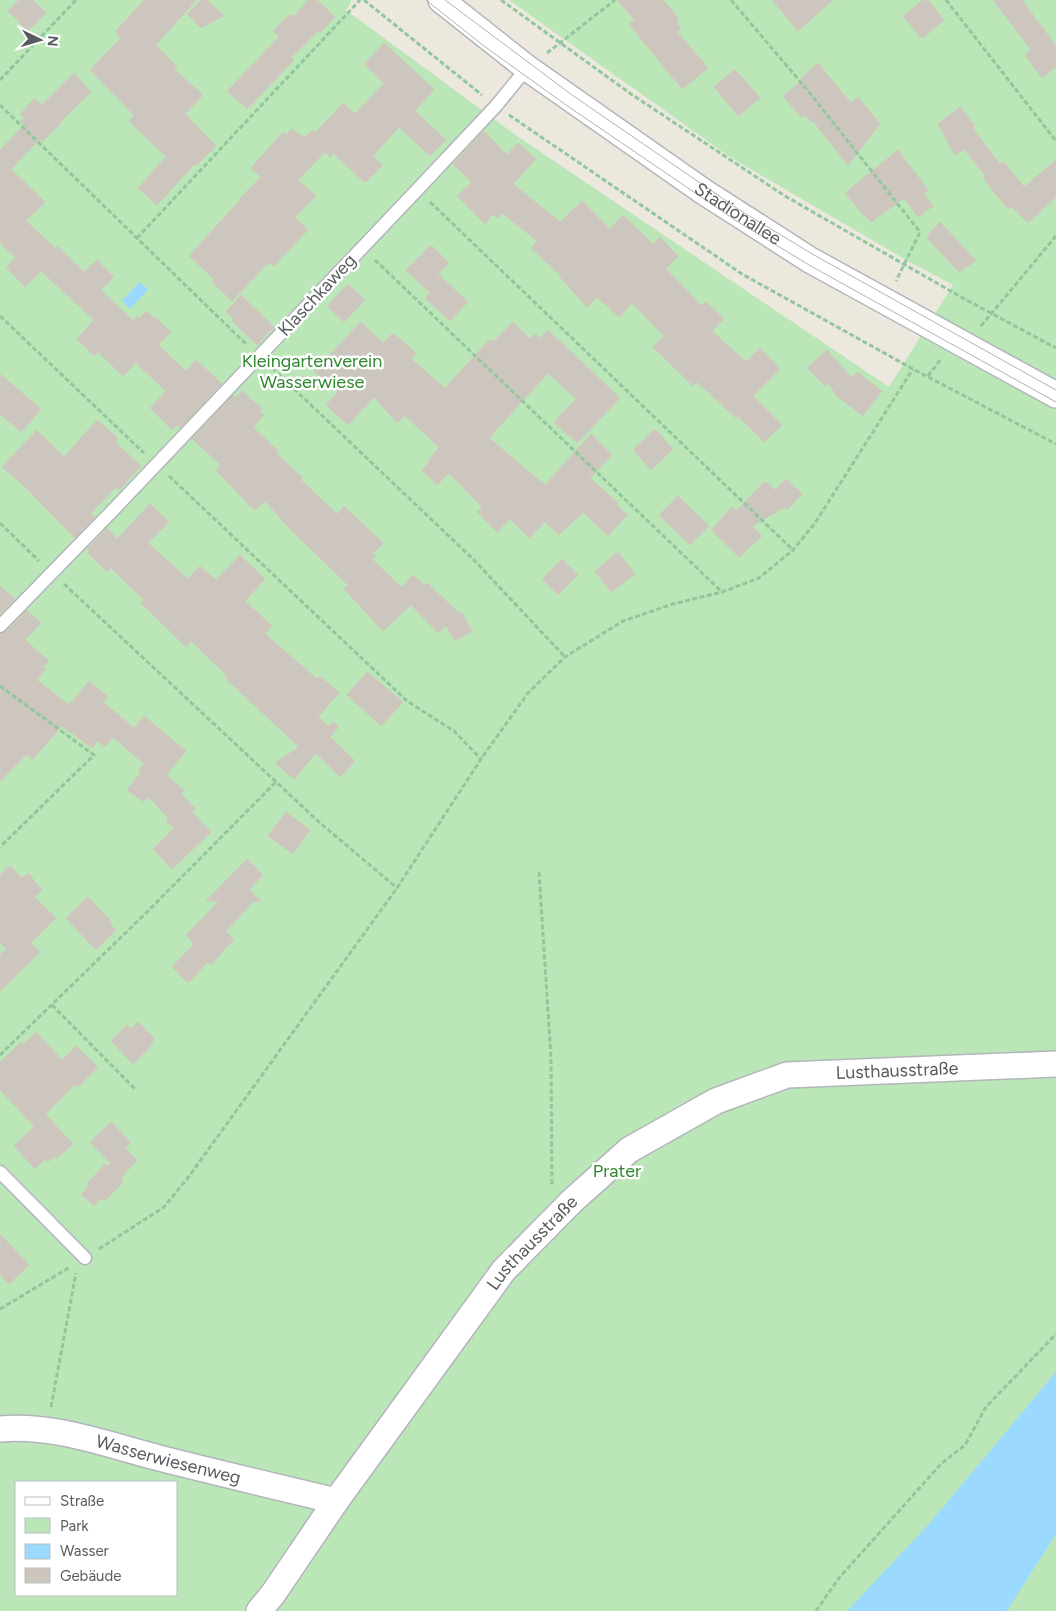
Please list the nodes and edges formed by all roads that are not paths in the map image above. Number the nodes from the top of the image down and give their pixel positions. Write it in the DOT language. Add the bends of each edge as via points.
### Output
graph roads {
  1 [pos="441,0"];
  2 [pos="527,68"];
  3 [pos="1056,395"];
  4 [pos="0,626"];
  5 [pos="1056,1064"];
  6 [pos="0,1172"];
  7 [pos="80,1261"];
  8 [pos="0,1429"];
  9 [pos="336,1501"];
  10 [pos="259,1611"];
  1 -- 2 [label="street, Stadionallee"];
  2 -- 3 [label="street, Stadionallee" via="712,197 810,260"];
  2 -- 4 [label="lane, Klaschkaweg" via="417,190"];
  5 -- 9 [label="street, Lusthausstraße" via="787,1075 716,1100 628,1150 504,1270"];
  6 -- 7 [label="lane"];
  8 -- 9 [label="street, Wasserwiesenweg" via="43,1429"];
  9 -- 10 [label="street, Lusthausstraße"];
}
